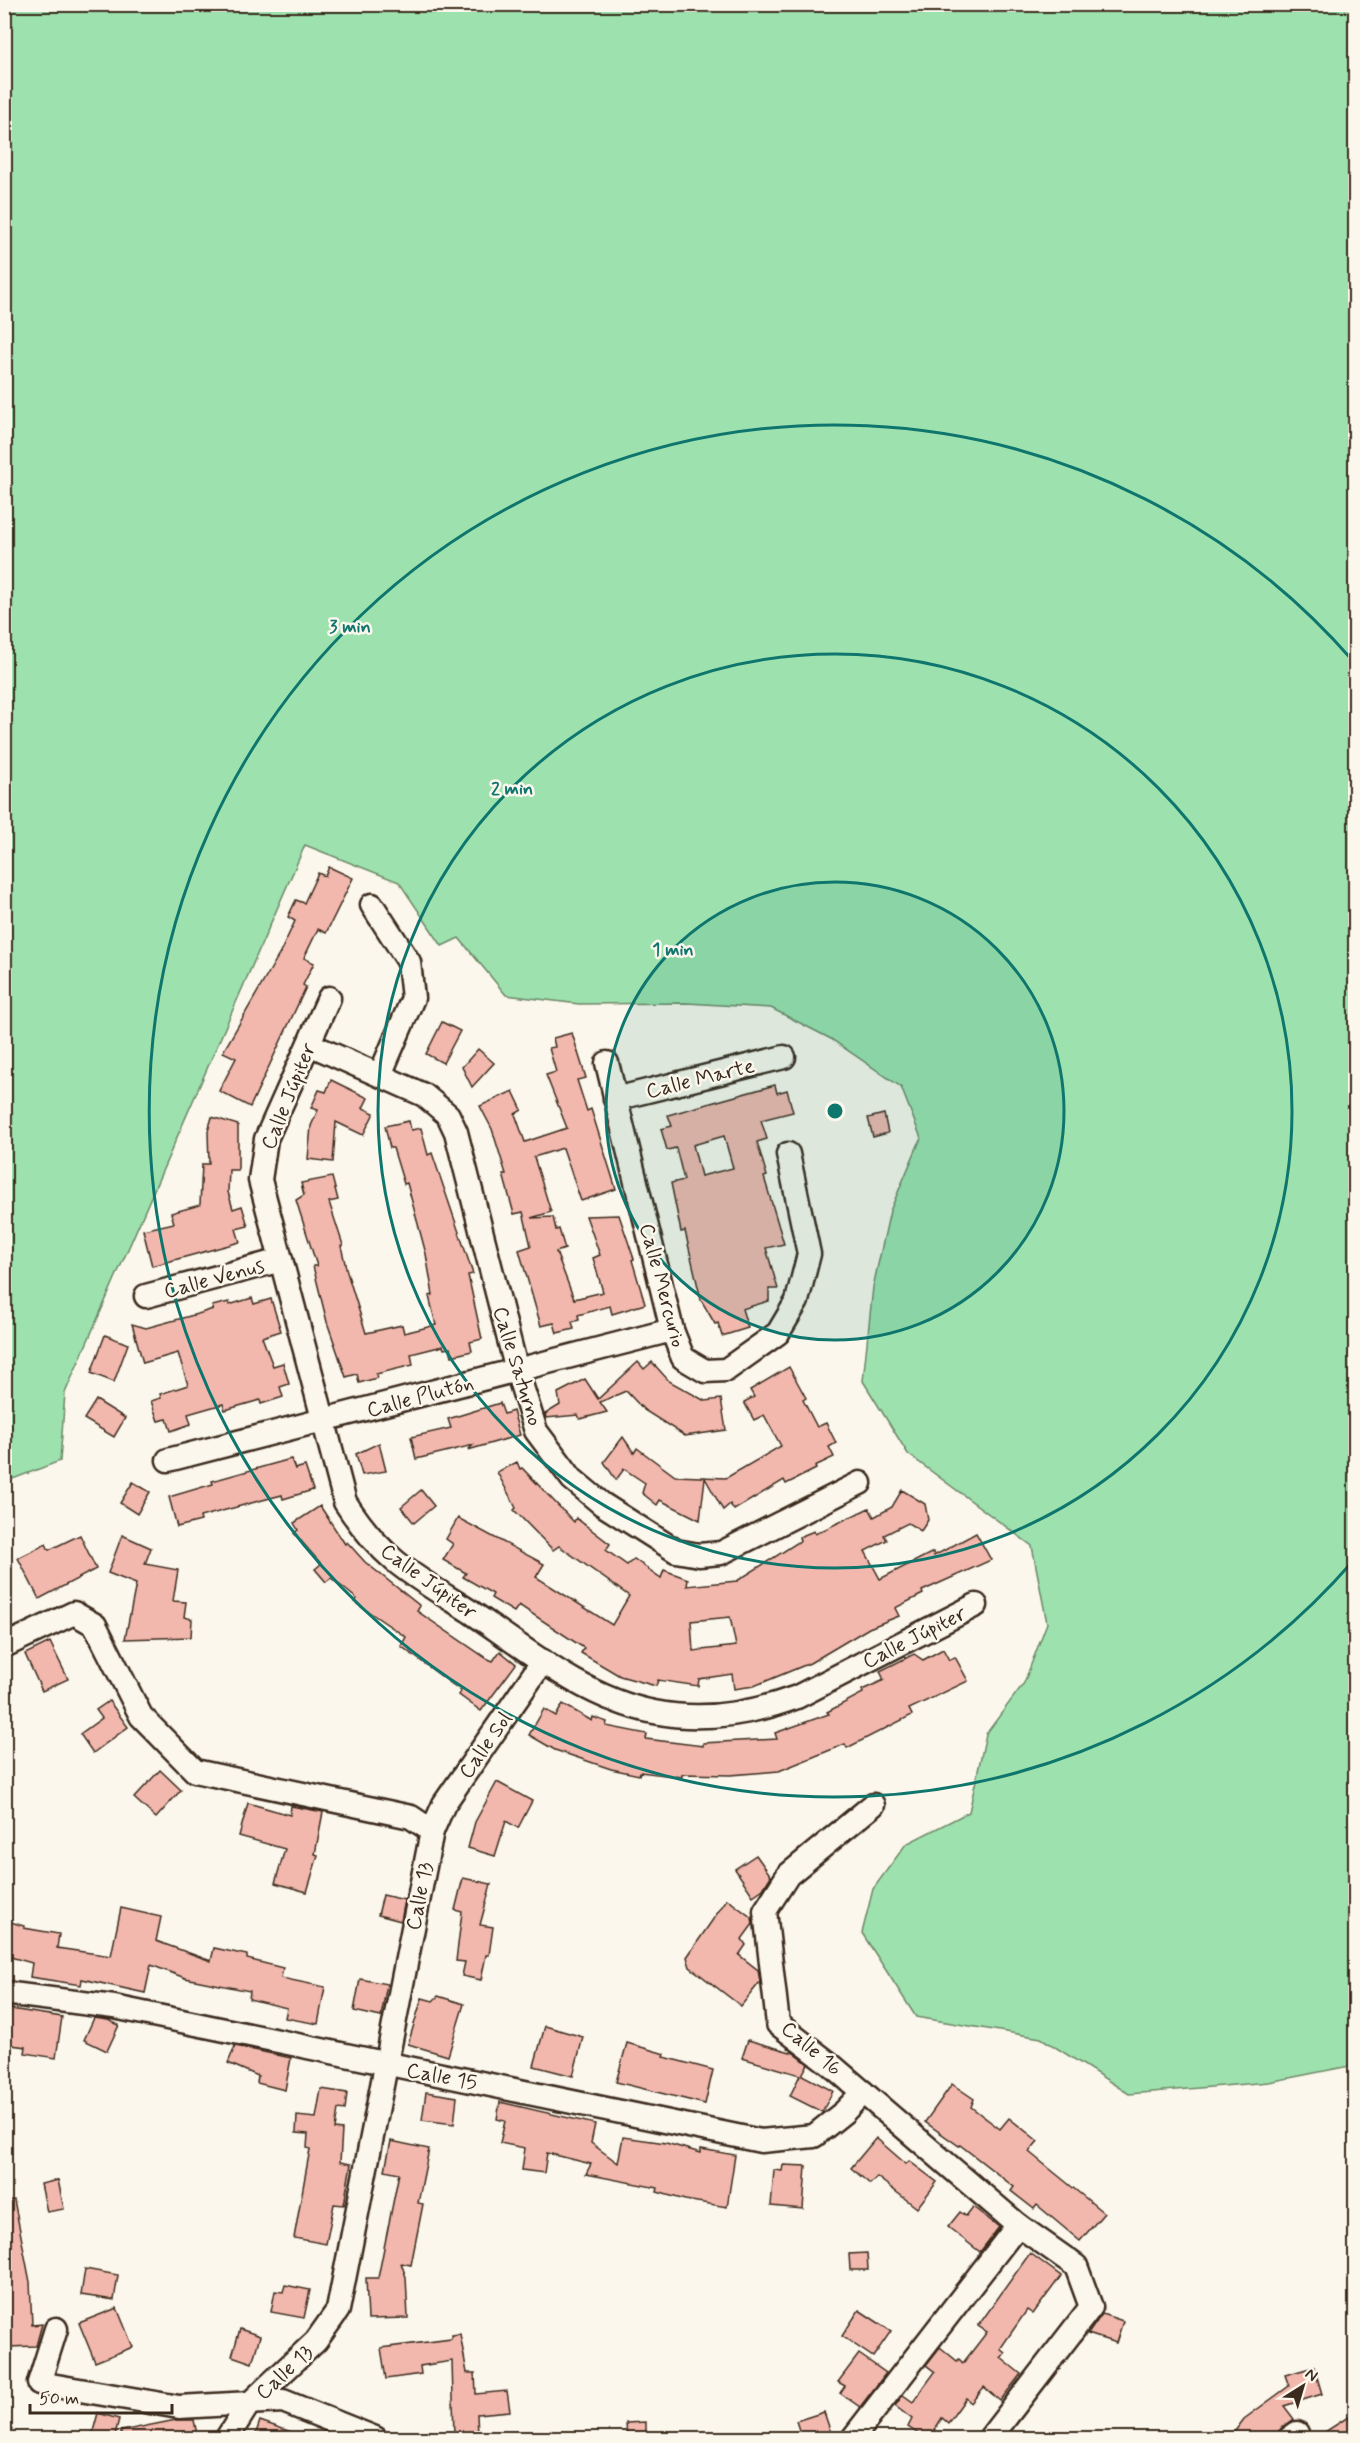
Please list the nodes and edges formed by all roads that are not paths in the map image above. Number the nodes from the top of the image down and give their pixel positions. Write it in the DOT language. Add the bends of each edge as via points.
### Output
graph roads {
  1 [pos="372,905"];
  2 [pos="329,998"];
  3 [pos="309,1044"];
  4 [pos="784,1057"];
  5 [pos="607,1063"];
  6 [pos="380,1075"];
  7 [pos="615,1099"];
  8 [pos="788,1154"];
  9 [pos="281,1260"];
  10 [pos="147,1296"];
  11 [pos="672,1330"];
  12 [pos="516,1371"];
  13 [pos="324,1421"];
  14 [pos="168,1460"];
  15 [pos="860,1483"];
  16 [pos="976,1605"];
  17 [pos="4,1646"];
  18 [pos="543,1661"];
  19 [pos="873,1805"];
  20 [pos="432,1831"];
  21 [pos="4,1993"];
  22 [pos="387,2066"];
  23 [pos="863,2092"];
  24 [pos="1018,2225"];
  25 [pos="56,2329"];
  26 [pos="248,2405"];
  27 [pos="227,2439"];
  28 [pos="375,2439"];
  29 [pos="853,2439"];
  30 [pos="990,2439"];
  1 -- 6 [label="street" via="409,962 413,998"];
  2 -- 3 [label="street, Calle Júpiter"];
  3 -- 6 [label="street, Calle Saturno"];
  3 -- 9 [label="street, Calle Júpiter" via="266,1139 261,1180"];
  4 -- 7 [label="street, Calle Marte"];
  5 -- 7 [label="street, Calle Mercurio"];
  6 -- 12 [label="street, Calle Saturno" via="424,1095 448,1115 456,1132"];
  7 -- 11 [label="street, Calle Mercurio"];
  8 -- 11 [label="street, Calle Mercurio" via="809,1254 797,1301 778,1333 726,1370 705,1371 683,1358"];
  9 -- 10 [label="street, Calle Venus"];
  9 -- 13 [label="street, Calle Júpiter"];
  11 -- 12 [label="street, Calle Plutón"];
  12 -- 13 [label="street, Calle Plutón"];
  12 -- 15 [label="street, Calle Saturno" via="536,1431 572,1479 602,1504 676,1551 699,1556 721,1553"];
  13 -- 14 [label="street, Calle Plutón"];
  13 -- 18 [label="street, Calle Júpiter" via="345,1502 363,1530 396,1562"];
  16 -- 18 [label="street, Calle Júpiter" via="797,1697 726,1717 654,1713 601,1695"];
  17 -- 20 [label="street" via="74,1613 95,1625 141,1716 195,1771 411,1817"];
  18 -- 20 [label="street, Calle Sol" via="444,1804"];
  19 -- 23 [label="street, Calle 16" via="788,1875 765,1911 778,2024"];
  20 -- 22 [label="street, Calle 13"];
  21 -- 22 [label="street, Calle 15" via="114,2007"];
  22 -- 23 [label="street, Calle 15" via="761,2140 814,2136"];
  22 -- 26 [label="street, Calle 13" via="338,2310 316,2341"];
  23 -- 24 [label="street, Calle 16"];
  24 -- 29 [label="street"];
  24 -- 30 [label="street, Calle 16" via="1076,2266 1091,2307"];
  25 -- 26 [label="street" via="39,2383 179,2407"];
  26 -- 27 [label="street, Calle 13"];
  26 -- 28 [label="street" via="283,2401"];
}
